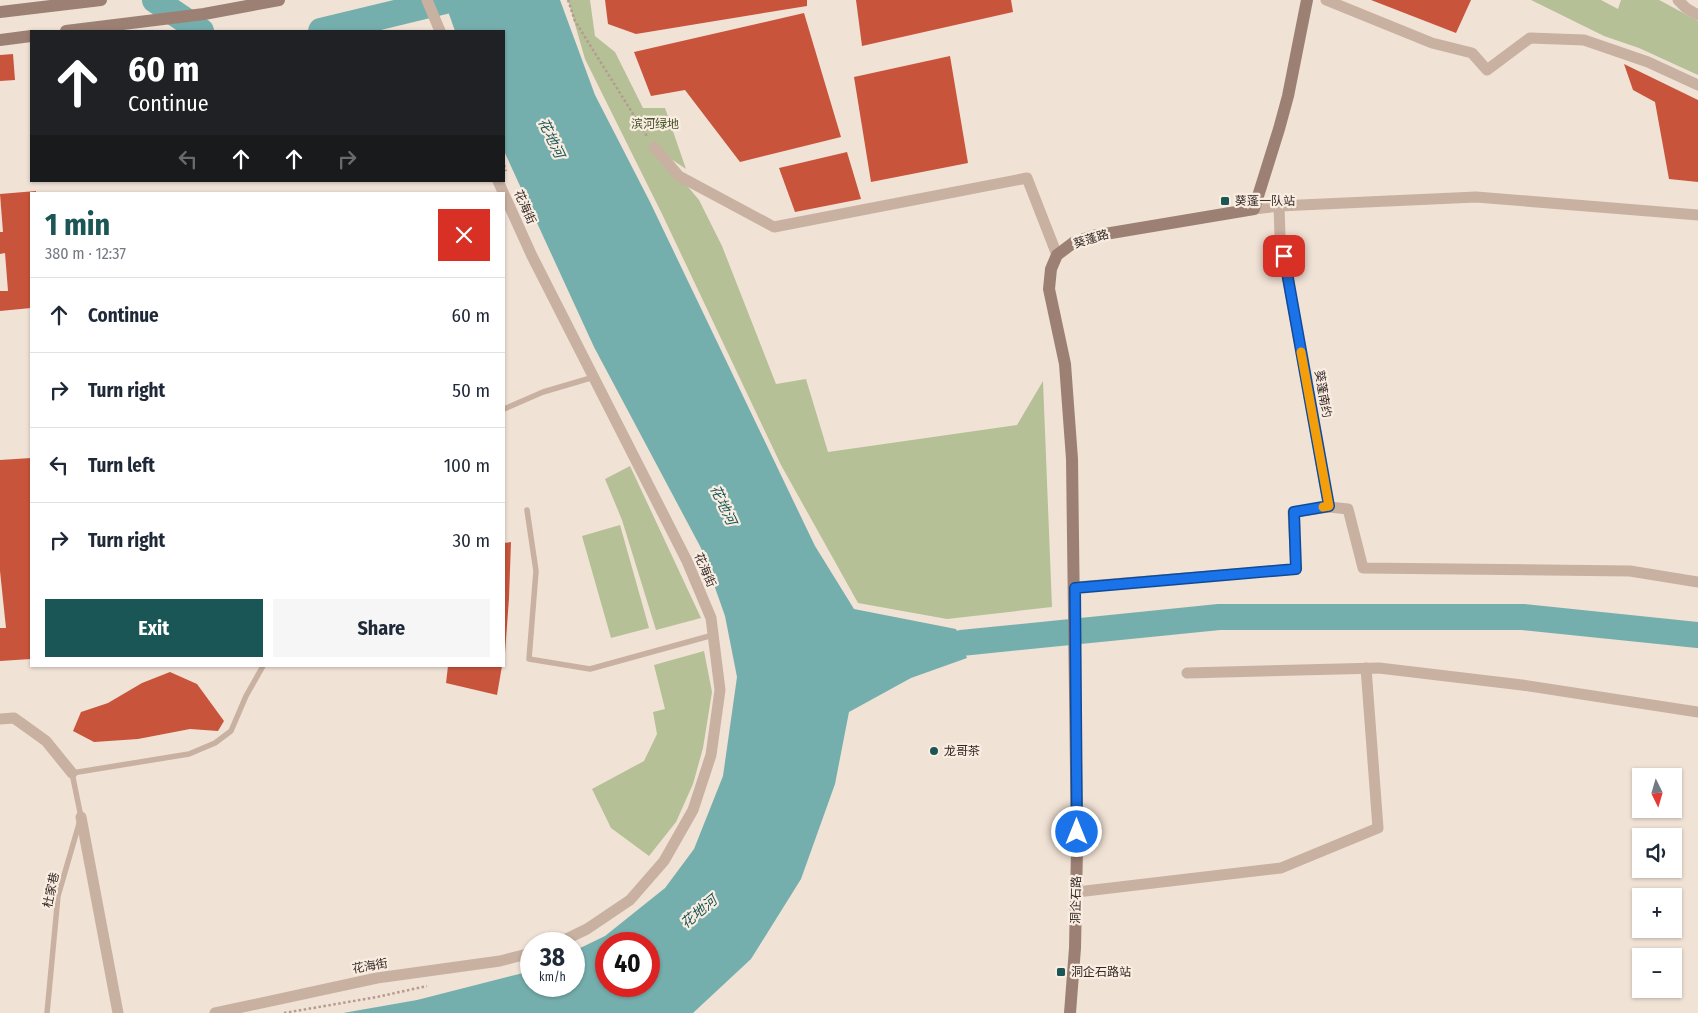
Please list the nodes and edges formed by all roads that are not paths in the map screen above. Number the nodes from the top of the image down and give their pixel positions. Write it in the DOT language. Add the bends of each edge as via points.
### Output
graph roads {
  1 [pos="101,0"];
  2 [pos="279,0"];
  3 [pos="427,0"];
  4 [pos="1307,0"];
  5 [pos="1326,0"];
  6 [pos="1678,0"];
  7 [pos="92,1"];
  8 [pos="0,12"];
  9 [pos="1698,15"];
  10 [pos="439,28"];
  11 [pos="74,30"];
  12 [pos="30,36"];
  13 [pos="0,40"];
  14 [pos="1698,85"];
  15 [pos="654,147"];
  16 [pos="504,182"];
  17 [pos="1279,206"];
  18 [pos="1254,209"];
  19 [pos="1698,215"];
  20 [pos="1057,255"];
  21 [pos="594,377"];
  22 [pos="505,409"];
  23 [pos="1329,506"];
  24 [pos="527,510"];
  25 [pos="1698,582"];
  26 [pos="1075,591"];
  27 [pos="713,634"];
  28 [pos="262,667"];
  29 [pos="1366,668"];
  30 [pos="1186,673"];
  31 [pos="1698,712"];
  32 [pos="0,720"];
  33 [pos="72,773"];
  34 [pos="81,817"];
  35 [pos="1077,892"];
  36 [pos="582,932"];
  37 [pos="520,956"];
  38 [pos="47,1013"];
  39 [pos="118,1013"];
  40 [pos="215,1013"];
  41 [pos="1070,1013"];
  1 -- 7 [label="street"];
  2 -- 11 [label="street" via="204,14"];
  3 -- 10 [label="street"];
  4 -- 18 [label="street" via="1288,96"];
  5 -- 14 [label="street" via="1432,44 1472,53 1487,70 1530,38 1584,40 1648,62"];
  6 -- 9 [label="street"];
  7 -- 8 [label="street"];
  12 -- 13 [label="street"];
  15 -- 20 [label="street" via="678,176 774,227 1027,178"];
  16 -- 21 [label="street, 花海街" via="532,256"];
  17 -- 18 [label="street"];
  17 -- 19 [label="street" via="1476,197"];
  17 -- 23 [label="street, 葵蓬南约" via="1280,236"];
  18 -- 20 [label="street, 葵蓬路" via="1093,236 1073,243"];
  20 -- 26 [label="street" via="1051,268 1049,289 1065,364 1069,409"];
  21 -- 22 [label="lane" via="543,392"];
  21 -- 27 [label="street, 花海街" via="687,560 711,618"];
  23 -- 25 [label="street" via="1348,509 1363,568 1630,571"];
  23 -- 26 [label="street" via="1294,512 1296,569"];
  24 -- 27 [label="lane" via="536,571 529,659 590,669"];
  26 -- 35 [label="street, 洞企石路"];
  27 -- 36 [label="street, 花海街" via="720,690 711,755 693,810 664,861 630,900"];
  28 -- 33 [label="lane" via="231,731 215,743 189,754"];
  29 -- 30 [label="street"];
  29 -- 31 [label="street" via="1522,685"];
  29 -- 35 [label="street" via="1378,828 1281,868"];
  32 -- 33 [label="street" via="14,718 46,741"];
  33 -- 34 [label="lane, 杜家巷"];
  34 -- 38 [label="lane, 杜家巷" via="58,896"];
  34 -- 39 [label="street"];
  35 -- 41 [label="street, 洞企石路"];
  37 -- 40 [label="street, 花海街" via="377,978"];
}
